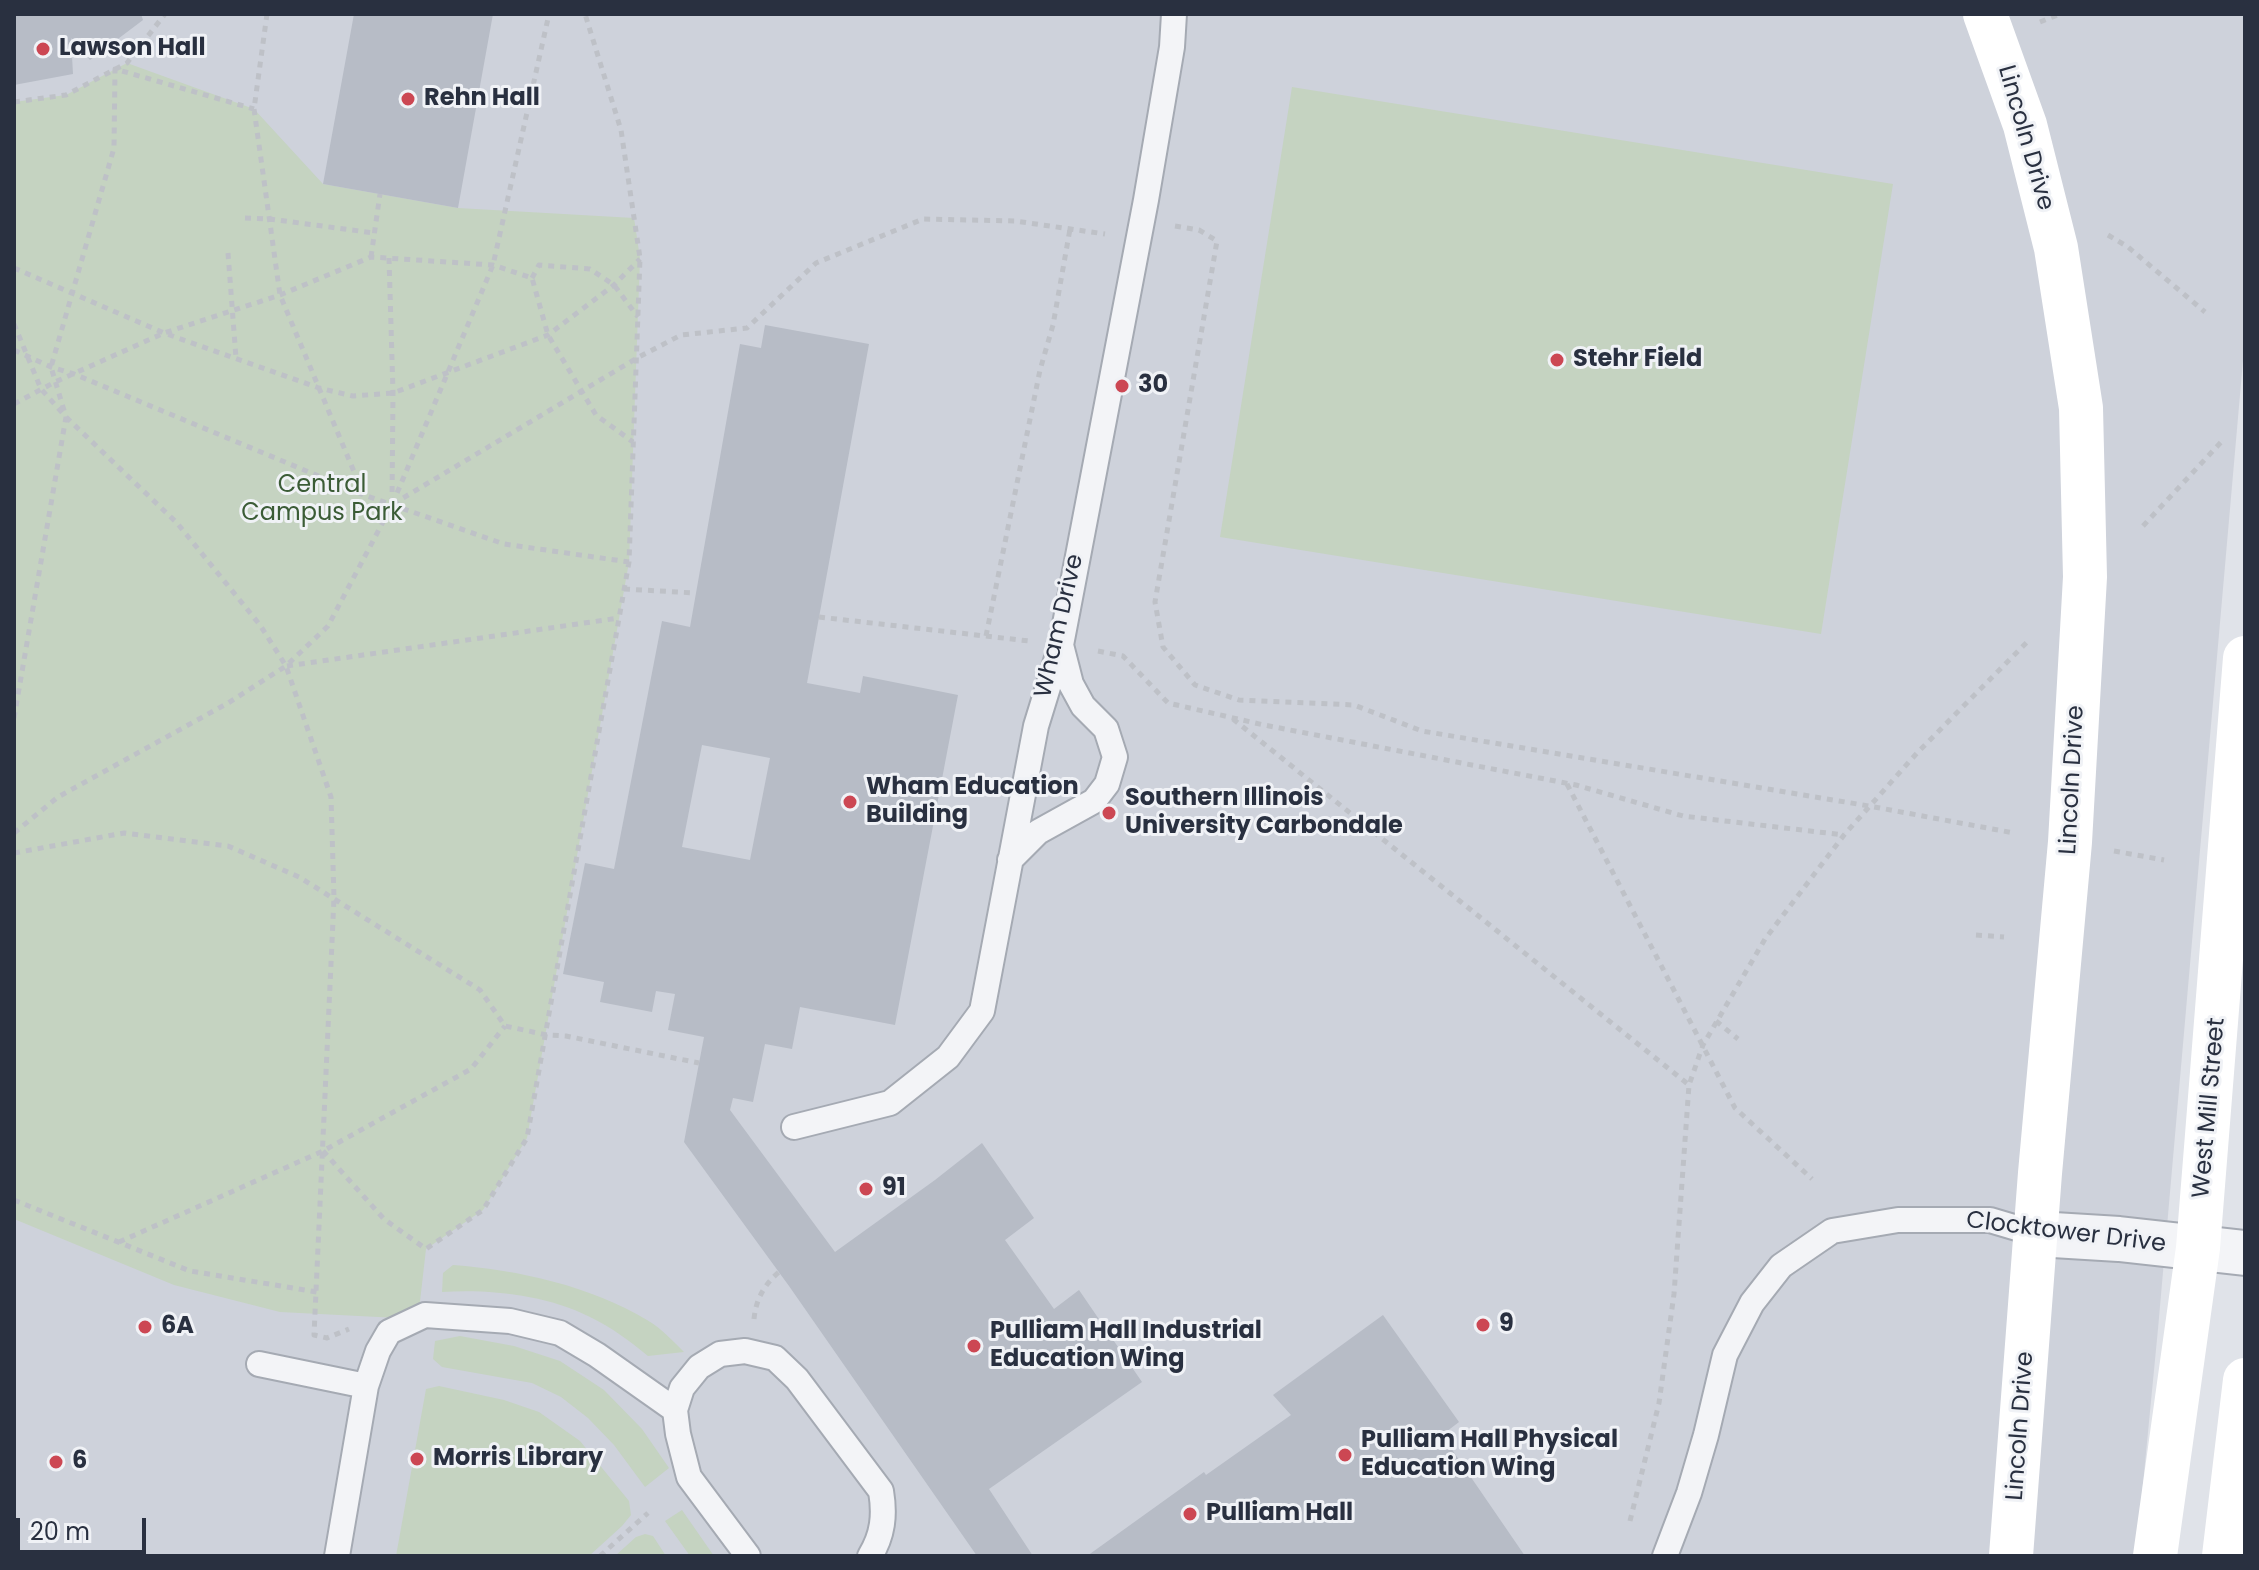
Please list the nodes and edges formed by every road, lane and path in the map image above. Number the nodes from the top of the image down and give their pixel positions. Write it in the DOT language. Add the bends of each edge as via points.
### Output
graph roads {
  1 [pos="165,14"];
  2 [pos="267,14"];
  3 [pos="549,14"];
  4 [pos="585,14"];
  5 [pos="1174,14"];
  6 [pos="1985,14"];
  7 [pos="2060,14"];
  8 [pos="2040,22"];
  9 [pos="115,69"];
  10 [pos="14,102"];
  11 [pos="254,109"];
  12 [pos="380,194"];
  13 [pos="245,218"];
  14 [pos="270,219"];
  15 [pos="1070,229"];
  16 [pos="1141,229"];
  17 [pos="374,233"];
  18 [pos="2108,235"];
  19 [pos="228,253"];
  20 [pos="371,257"];
  21 [pos="389,258"];
  22 [pos="640,258"];
  23 [pos="493,265"];
  24 [pos="14,268"];
  25 [pos="532,278"];
  26 [pos="614,285"];
  27 [pos="72,292"];
  28 [pos="280,295"];
  29 [pos="231,311"];
  30 [pos="2205,312"];
  31 [pos="638,318"];
  32 [pos="14,324"];
  33 [pos="164,333"];
  34 [pos="548,335"];
  35 [pos="14,350"];
  36 [pos="26,355"];
  37 [pos="236,358"];
  38 [pos="637,358"];
  39 [pos="51,367"];
  40 [pos="74,374"];
  41 [pos="447,375"];
  42 [pos="55,382"];
  43 [pos="319,388"];
  44 [pos="41,389"];
  45 [pos="582,391"];
  46 [pos="393,393"];
  47 [pos="14,404"];
  48 [pos="66,417"];
  49 [pos="2223,440"];
  50 [pos="634,443"];
  51 [pos="364,495"];
  52 [pos="392,505"];
  53 [pos="2143,526"];
  54 [pos="629,562"];
  55 [pos="624,589"];
  56 [pos="695,593"];
  57 [pos="819,617"];
  58 [pos="619,618"];
  59 [pos="986,636"];
  60 [pos="2030,639"];
  61 [pos="1061,645"];
  62 [pos="2245,658"];
  63 [pos="286,666"];
  64 [pos="14,718"];
  65 [pos="1232,718"];
  66 [pos="1567,783"];
  67 [pos="1869,806"];
  68 [pos="14,833"];
  69 [pos="2014,833"];
  70 [pos="1844,835"];
  71 [pos="2112,851"];
  72 [pos="14,853"];
  73 [pos="1010,860"];
  74 [pos="2164,860"];
  75 [pos="334,898"];
  76 [pos="1976,935"];
  77 [pos="2004,937"];
  78 [pos="1716,1021"];
  79 [pos="505,1026"];
  80 [pos="547,1035"];
  81 [pos="1738,1039"];
  82 [pos="1703,1045"];
  83 [pos="699,1063"];
  84 [pos="1689,1085"];
  85 [pos="794,1127"];
  86 [pos="323,1151"];
  87 [pos="1812,1179"];
  88 [pos="14,1200"];
  89 [pos="2037,1234"];
  90 [pos="119,1242"];
  91 [pos="2198,1248"];
  92 [pos="2245,1253"];
  93 [pos="779,1272"];
  94 [pos="317,1292"];
  95 [pos="349,1329"];
  96 [pos="753,1330"];
  97 [pos="259,1364"];
  98 [pos="2245,1380"];
  99 [pos="366,1386"];
  100 [pos="675,1410"];
  101 [pos="648,1513"];
  102 [pos="1630,1521"];
  103 [pos="337,1556"];
  104 [pos="600,1556"];
  105 [pos="748,1556"];
  106 [pos="870,1556"];
  107 [pos="1665,1556"];
  108 [pos="2011,1556"];
  109 [pos="2155,1556"];
  110 [pos="2224,1556"];
  1 -- 9 [label="path" via="127,63"];
  2 -- 11 [label="path"];
  3 -- 23 [label="path"];
  4 -- 22 [label="path" via="621,130"];
  5 -- 16 [label="lane, Wham Drive"];
  6 -- 89 [label="street, Lincoln Drive" via="2025,125 2056,248 2081,408 2085,577 2070,842"];
  7 -- 8 [label="path"];
  9 -- 10 [label="path" via="66,95"];
  9 -- 11 [label="path"];
  9 -- 27 [label="path" via="114,148"];
  11 -- 14 [label="path"];
  12 -- 17 [label="path"];
  13 -- 14 [label="path"];
  14 -- 17 [label="path"];
  14 -- 28 [label="path"];
  15 -- 16 [label="path"];
  15 -- 38 [label="path" via="1015,221 923,219 816,263 747,328 681,335"];
  15 -- 59 [label="path"];
  16 -- 61 [label="lane, Wham Drive"];
  16 -- 67 [label="path" via="1199,230 1217,241 1155,602 1163,647 1195,685 1239,700 1354,705 1422,731"];
  17 -- 20 [label="path"];
  18 -- 30 [label="path"];
  19 -- 29 [label="path"];
  20 -- 21 [label="path"];
  20 -- 28 [label="path"];
  21 -- 23 [label="path"];
  21 -- 46 [label="path"];
  22 -- 26 [label="path"];
  22 -- 31 [label="path"];
  23 -- 25 [label="path"];
  23 -- 41 [label="path"];
  24 -- 27 [label="path"];
  25 -- 26 [label="path" via="539,265 590,269"];
  25 -- 34 [label="path"];
  26 -- 31 [label="path"];
  26 -- 34 [label="path"];
  27 -- 33 [label="path"];
  27 -- 39 [label="path"];
  28 -- 29 [label="path"];
  28 -- 43 [label="path"];
  29 -- 33 [label="path"];
  29 -- 37 [label="path"];
  31 -- 38 [label="path"];
  32 -- 36 [label="path"];
  33 -- 37 [label="path"];
  33 -- 40 [label="path"];
  34 -- 41 [label="path"];
  34 -- 45 [label="path"];
  35 -- 36 [label="path"];
  36 -- 39 [label="path"];
  36 -- 44 [label="path"];
  37 -- 43 [label="path"];
  38 -- 45 [label="path"];
  38 -- 50 [label="path"];
  39 -- 40 [label="path"];
  39 -- 42 [label="path"];
  40 -- 42 [label="path"];
  40 -- 51 [label="path"];
  41 -- 46 [label="path"];
  41 -- 52 [label="path"];
  42 -- 44 [label="path"];
  42 -- 48 [label="path"];
  43 -- 46 [label="path" via="353,396"];
  43 -- 51 [label="path"];
  44 -- 47 [label="path"];
  44 -- 48 [label="path"];
  45 -- 50 [label="path" via="596,415"];
  45 -- 52 [label="path"];
  46 -- 52 [label="path"];
  48 -- 63 [label="path" via="177,523 260,625"];
  48 -- 64 [label="path"];
  49 -- 53 [label="path"];
  50 -- 54 [label="path"];
  51 -- 52 [label="path"];
  52 -- 54 [label="path" via="504,544"];
  52 -- 63 [label="path" via="328,626"];
  54 -- 55 [label="path"];
  55 -- 56 [label="path"];
  55 -- 58 [label="path"];
  57 -- 59 [label="path"];
  58 -- 63 [label="path"];
  58 -- 80 [label="path"];
  59 -- 61 [label="path"];
  60 -- 67 [label="path"];
  61 -- 65 [label="path" via="1123,656 1168,703"];
  61 -- 73 [label="lane, Wham Drive" via="1036,726"];
  61 -- 73 [label="lane" via="1071,684 1083,706 1106,729 1115,757 1107,784 1094,801 1038,832"];
  62 -- 91 [label="street, West Mill Street"];
  63 -- 68 [label="path" via="58,797"];
  63 -- 75 [label="path" via="331,797"];
  65 -- 66 [label="path"];
  65 -- 84 [label="path"];
  66 -- 70 [label="path" via="1683,816"];
  66 -- 82 [label="path"];
  67 -- 69 [label="path"];
  67 -- 70 [label="path"];
  70 -- 78 [label="path" via="1765,939"];
  71 -- 74 [label="path"];
  72 -- 75 [label="path" via="124,833 228,846"];
  73 -- 85 [label="lane, Wham Drive" via="982,1011 948,1057 890,1103"];
  75 -- 79 [label="path" via="480,990"];
  75 -- 86 [label="path"];
  76 -- 77 [label="path"];
  78 -- 81 [label="path"];
  78 -- 82 [label="path"];
  79 -- 80 [label="path"];
  79 -- 86 [label="path" via="471,1069"];
  80 -- 83 [label="path"];
  80 -- 86 [label="path" via="527,1138 483,1210 426,1249 384,1219"];
  82 -- 84 [label="path"];
  82 -- 87 [label="path" via="1735,1108"];
  84 -- 102 [label="path" via="1671,1319 1659,1403"];
  86 -- 90 [label="path"];
  86 -- 94 [label="path"];
  88 -- 90 [label="path"];
  89 -- 91 [label="street, Clocktower Drive"];
  89 -- 107 [label="lane, Clocktower Drive" via="1990,1220 1898,1220 1832,1231 1781,1266 1752,1303 1725,1355 1689,1493"];
  89 -- 108 [label="street, Lincoln Drive"];
  90 -- 94 [label="path" via="190,1271"];
  91 -- 92 [label="street, Clocktower Drive"];
  91 -- 109 [label="street, West Mill Street"];
  93 -- 96 [label="path" via="759,1297"];
  94 -- 95 [label="path" via="314,1335 327,1338"];
  97 -- 99 [label="lane"];
  98 -- 110 [label="street"];
  99 -- 100 [label="lane" via="389,1332 425,1315 510,1321 560,1333"];
  99 -- 103 [label="lane"];
  100 -- 105 [label="lane" via="689,1477"];
  100 -- 106 [label="lane" via="682,1388 699,1367 720,1354 745,1351 775,1358 797,1379 881,1491 884,1514"];
  101 -- 104 [label="path"];
}
